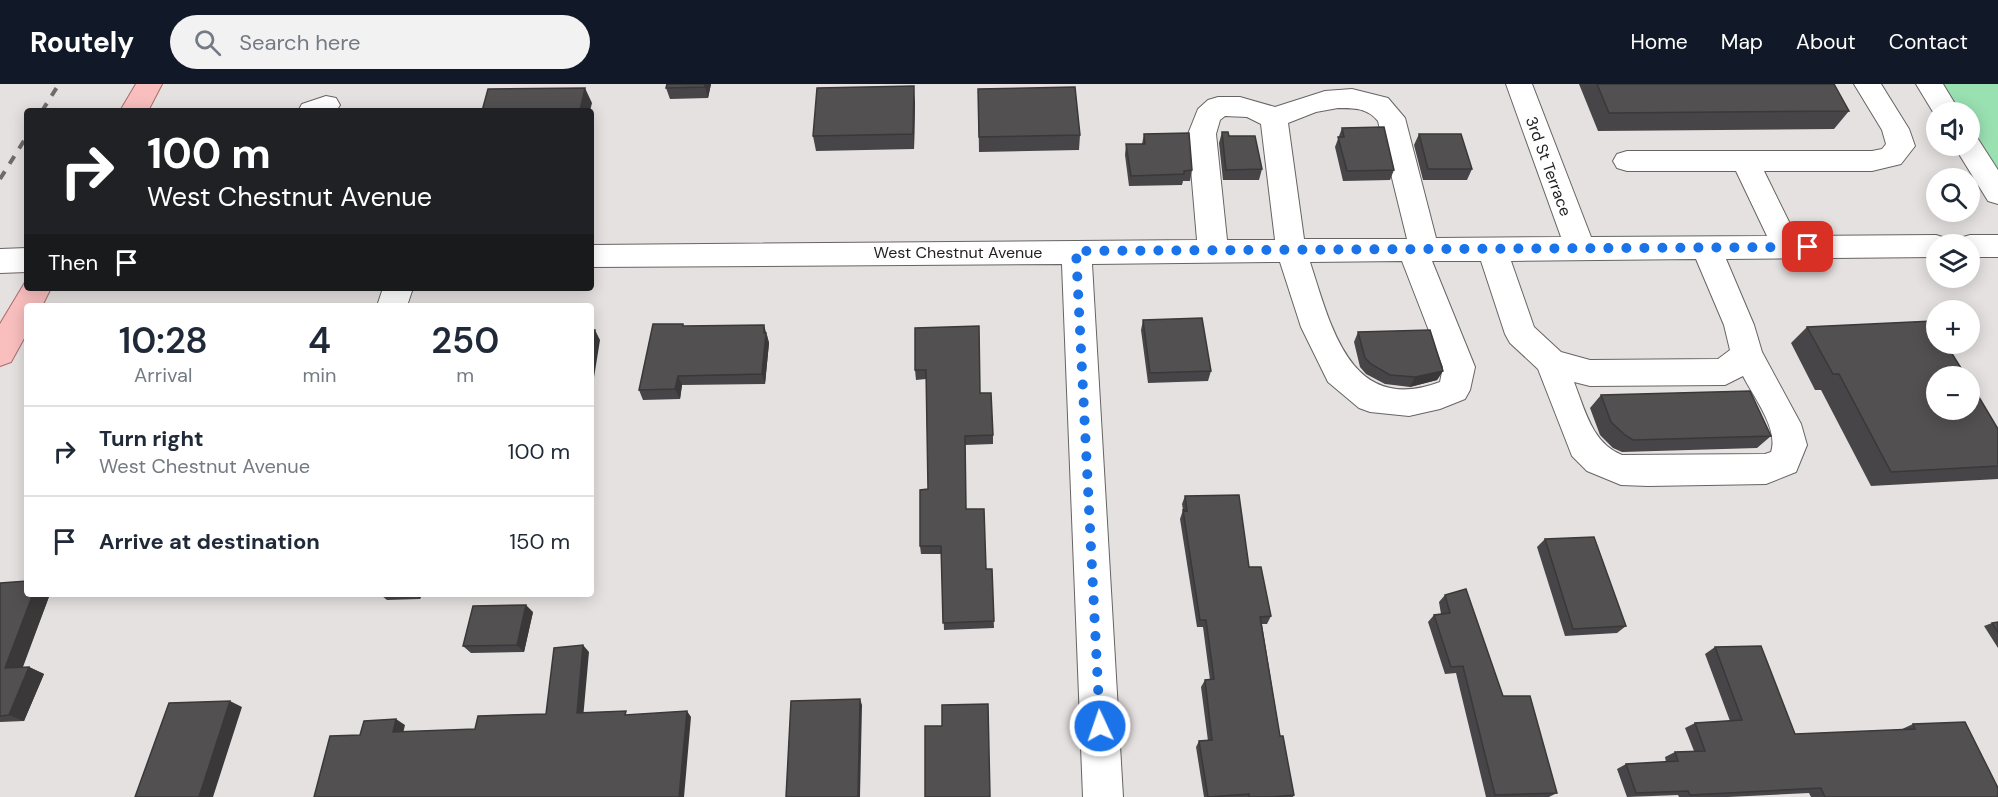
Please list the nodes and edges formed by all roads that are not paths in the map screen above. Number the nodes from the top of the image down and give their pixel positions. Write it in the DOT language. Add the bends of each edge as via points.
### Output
graph roads {
  1 [pos="149,84"];
  2 [pos="1519,84"];
  3 [pos="1867,84"];
  4 [pos="1929,84"];
  5 [pos="1941,102"];
  6 [pos="136,108"];
  7 [pos="1274,119"];
  8 [pos="1974,156"];
  9 [pos="1627,161"];
  10 [pos="1745,162"];
  11 [pos="1998,194"];
  12 [pos="1926,246"];
  13 [pos="1980,246"];
  14 [pos="1998,246"];
  15 [pos="1787,247"];
  16 [pos="1580,248"];
  17 [pos="1706,248"];
  18 [pos="1418,249"];
  19 [pos="1492,249"];
  20 [pos="1214,250"];
  21 [pos="1292,250"];
  22 [pos="1076,251"];
  23 [pos="594,256"];
  24 [pos="24,260"];
  25 [pos="0,261"];
  26 [pos="24,310"];
  27 [pos="0,353"];
  28 [pos="1747,354"];
  29 [pos="1551,362"];
  30 [pos="1103,797"];
  1 -- 6 [label="main road"];
  2 -- 16 [label="street, 3rd St Terrace"];
  3 -- 10 [label="street" via="1901,146 1891,157 1872,161"];
  4 -- 5 [label="street"];
  7 -- 18 [label="street" via="1294,108 1352,98 1379,106 1391,118"];
  7 -- 20 [label="street" via="1261,110 1243,106 1218,106 1208,116 1202,134"];
  7 -- 21 [label="street"];
  8 -- 11 [label="street"];
  9 -- 10 [label="street"];
  10 -- 15 [label="street"];
  12 -- 15 [label="street, West Chestnut Avenue"];
  13 -- 14 [label="street"];
  15 -- 17 [label="street, West Chestnut Avenue"];
  16 -- 17 [label="street, West Chestnut Avenue"];
  16 -- 19 [label="street, West Chestnut Avenue"];
  17 -- 28 [label="street" via="1739,325"];
  18 -- 19 [label="street, West Chestnut Avenue"];
  18 -- 21 [label="street, West Chestnut Avenue"];
  18 -- 21 [label="street" via="1459,367 1454,390 1409,402 1370,398 1339,373 1316,327"];
  19 -- 29 [label="street" via="1521,334"];
  20 -- 21 [label="street, West Chestnut Avenue"];
  20 -- 22 [label="street, West Chestnut Avenue"];
  22 -- 23 [label="street, West Chestnut Avenue"];
  22 -- 30 [label="street"];
  24 -- 25 [label="street"];
  26 -- 27 [label="main road"];
  28 -- 29 [label="street" via="1725,372 1590,373"];
  28 -- 29 [label="street" via="1785,424 1790,445 1785,462 1766,469 1621,470 1599,461 1580,439"];
}
